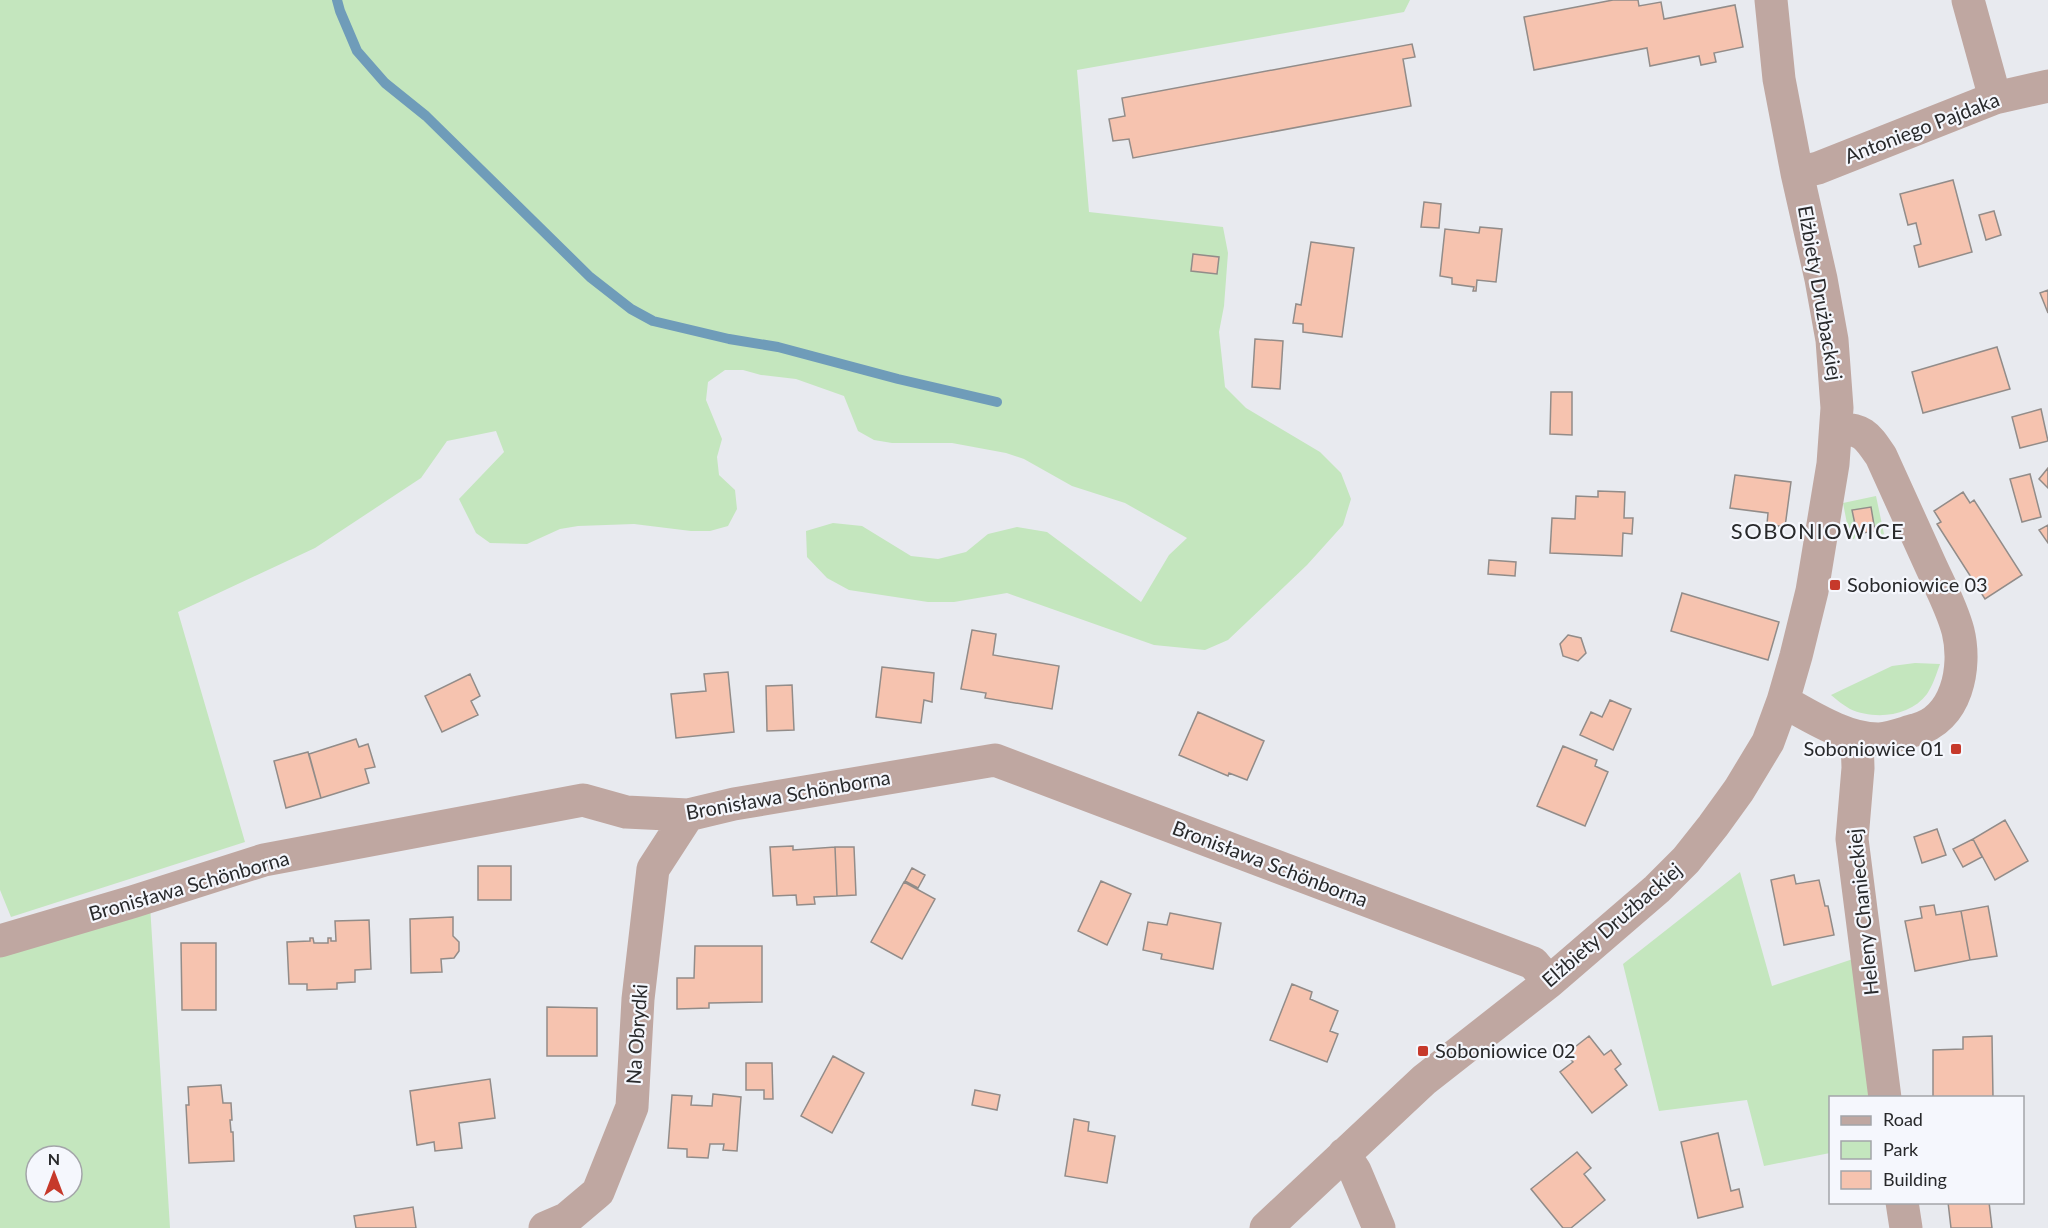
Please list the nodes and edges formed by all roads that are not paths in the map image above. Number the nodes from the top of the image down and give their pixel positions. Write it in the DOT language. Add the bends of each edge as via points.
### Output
graph roads {
  1 [pos="1771,0"];
  2 [pos="1968,0"];
  3 [pos="2048,86"];
  4 [pos="1995,98"];
  5 [pos="1797,173"];
  6 [pos="1837,428"];
  7 [pos="1783,701"];
  8 [pos="1857,736"];
  9 [pos="688,815"];
  10 [pos="0,940"];
  11 [pos="1549,982"];
  12 [pos="1885,1096"];
  13 [pos="1344,1154"];
  14 [pos="1902,1204"];
  15 [pos="545,1228"];
  16 [pos="1266,1228"];
  17 [pos="1378,1228"];
  18 [pos="1906,1228"];
  1 -- 5 [label="street, Elżbiety Drużbackiej" via="1779,79"];
  2 -- 4 [label="street"];
  3 -- 4 [label="street, Antoniego Pajdaka"];
  4 -- 5 [label="street, Antoniego Pajdaka"];
  5 -- 6 [label="street, Elżbiety Drużbackiej" via="1832,340"];
  6 -- 7 [label="street, Elżbiety Drużbackiej" via="1812,591"];
  6 -- 8 [label="street" via="1859,430 1881,456 1953,613 1960,646 1958,687 1938,717 1921,729 1881,739"];
  7 -- 8 [label="street"];
  7 -- 11 [label="street, Elżbiety Drużbackiej" via="1768,742 1739,790 1686,860"];
  8 -- 12 [label="street, Heleny Chanieckiej" via="1852,839"];
  9 -- 10 [label="street, Bronisława Schönborna" via="626,812 583,800 264,860"];
  9 -- 11 [label="street, Bronisława Schönborna" via="995,760 1533,963"];
  9 -- 15 [label="street, Na Obrydki" via="653,869 638,999 632,1107 598,1192 566,1219"];
  11 -- 13 [label="street, Elżbiety Drużbackiej" via="1424,1080"];
  13 -- 16 [label="street, Elżbiety Drużbackiej"];
  13 -- 17 [label="street"];
  14 -- 18 [label="street"];
}
